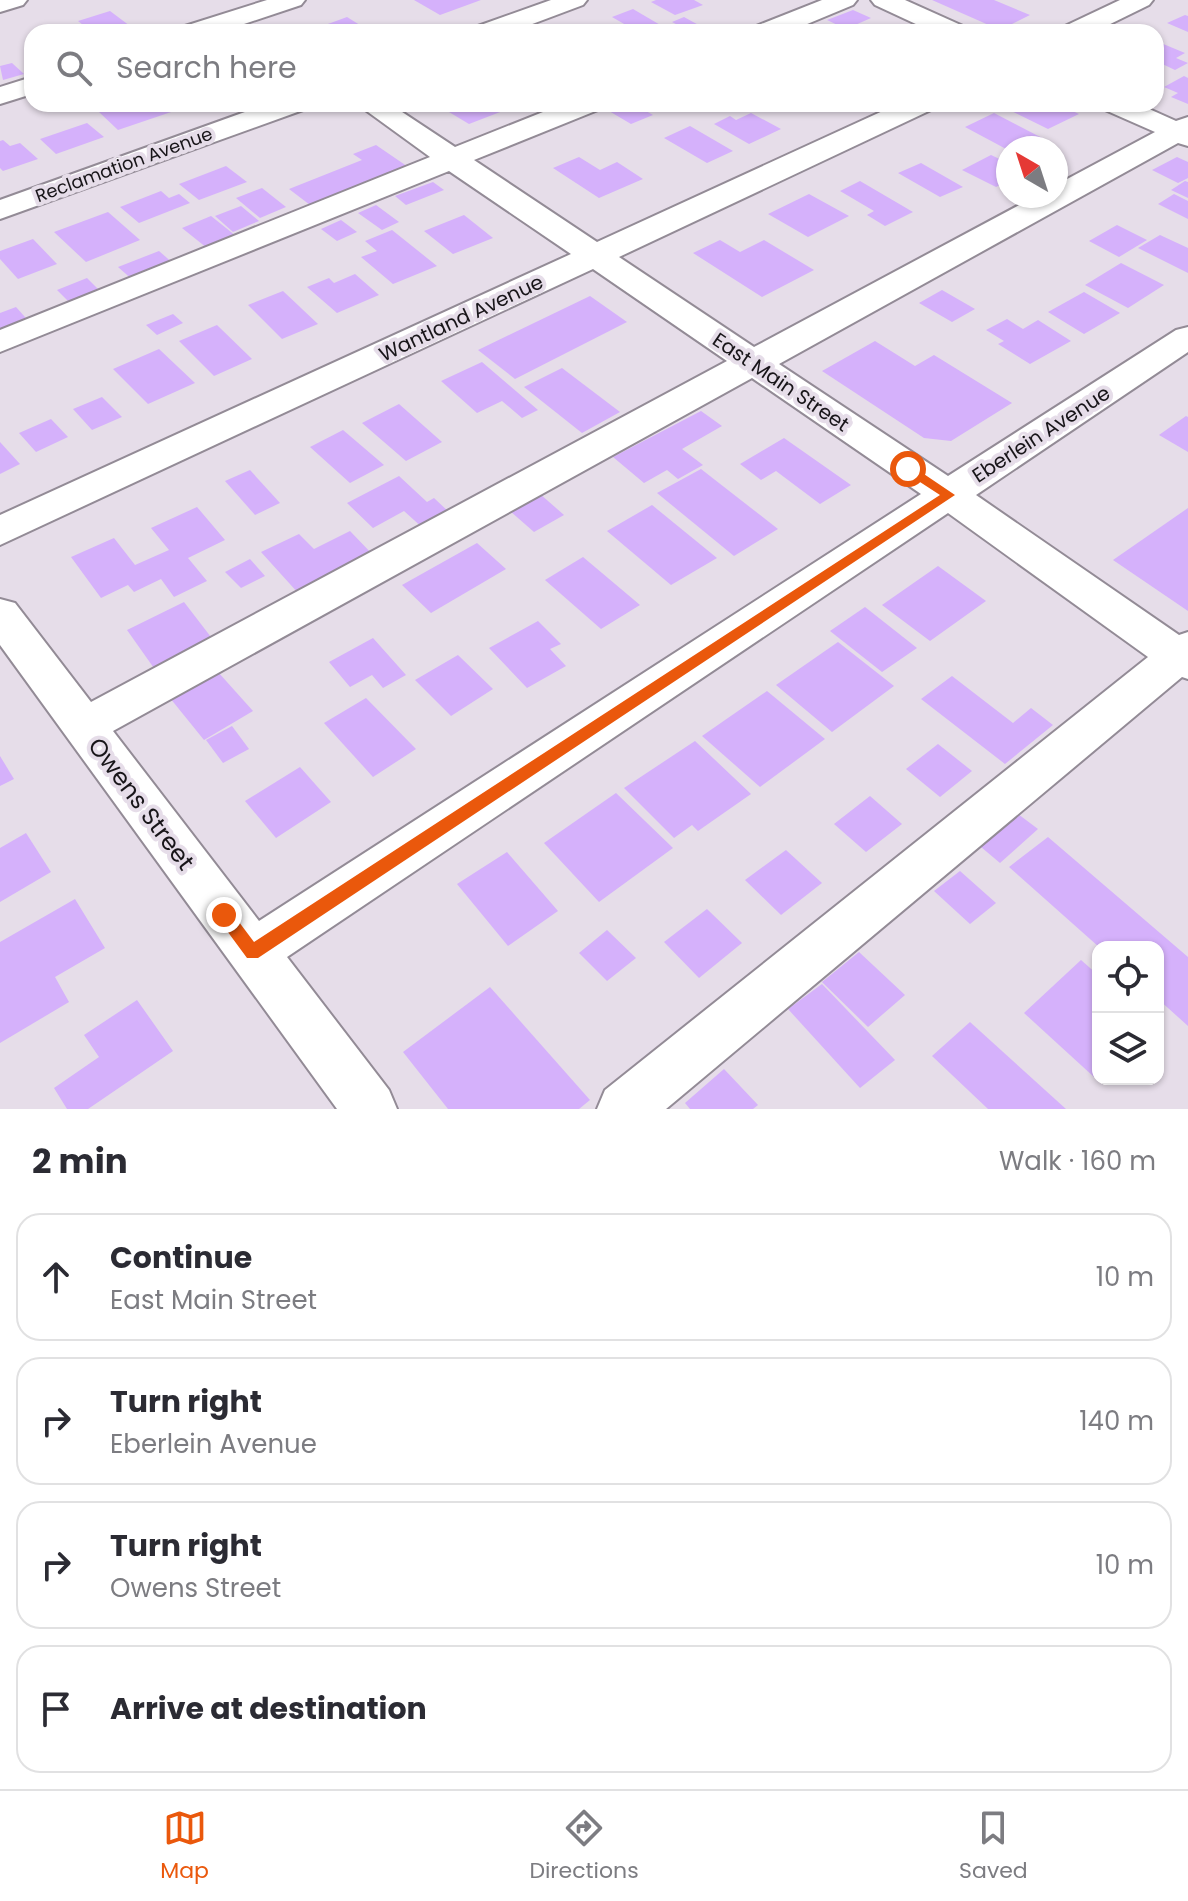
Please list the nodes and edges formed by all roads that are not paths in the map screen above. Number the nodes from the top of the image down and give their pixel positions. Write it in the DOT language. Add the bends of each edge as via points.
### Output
graph roads {
  1 [pos="14,0"];
  2 [pos="218,0"];
  3 [pos="292,0"];
  4 [pos="574,0"];
  5 [pos="844,0"];
  6 [pos="884,0"];
  7 [pos="1140,0"];
  8 [pos="0,4"];
  9 [pos="242,17"];
  10 [pos="220,24"];
  11 [pos="253,24"];
  12 [pos="509,24"];
  13 [pos="785,24"];
  14 [pos="936,24"];
  15 [pos="1090,24"];
  16 [pos="24,88"];
  17 [pos="0,96"];
  18 [pos="271,112"];
  19 [pos="383,112"];
  20 [pos="568,112"];
  21 [pos="904,112"];
  22 [pos="1135,112"];
  23 [pos="1185,132"];
  24 [pos="452,159"];
  25 [pos="0,210"];
  26 [pos="596,255"];
  27 [pos="1188,337"];
  28 [pos="0,342"];
  29 [pos="754,363"];
  30 [pos="949,495"];
  31 [pos="0,531"];
  32 [pos="0,614"];
  33 [pos="1185,656"];
  34 [pos="83,727"];
  35 [pos="252,953"];
  36 [pos="370,1109"];
  37 [pos="624,1109"];
  1 -- 8 [label="street"];
  2 -- 9 [label="street"];
  3 -- 9 [label="street"];
  4 -- 12 [label="street"];
  5 -- 13 [label="street"];
  6 -- 14 [label="street"];
  7 -- 15 [label="street"];
  9 -- 10 [label="street"];
  9 -- 11 [label="street"];
  16 -- 17 [label="street"];
  18 -- 25 [label="street, Reclamation Avenue"];
  19 -- 24 [label="street, East Main Street"];
  20 -- 24 [label="street"];
  21 -- 26 [label="street, Wantland Avenue"];
  22 -- 23 [label="street"];
  23 -- 29 [label="street"];
  24 -- 26 [label="street, East Main Street"];
  24 -- 28 [label="street"];
  26 -- 29 [label="street, East Main Street"];
  26 -- 31 [label="street, Wantland Avenue"];
  27 -- 30 [label="street, Eberlein Avenue"];
  29 -- 30 [label="street, East Main Street"];
  29 -- 34 [label="street"];
  30 -- 33 [label="street, East Main Street"];
  30 -- 35 [label="street, Eberlein Avenue"];
  32 -- 34 [label="street, Owens Street"];
  33 -- 37 [label="street"];
  34 -- 35 [label="street, Owens Street"];
  35 -- 36 [label="street, Owens Street"];
}
